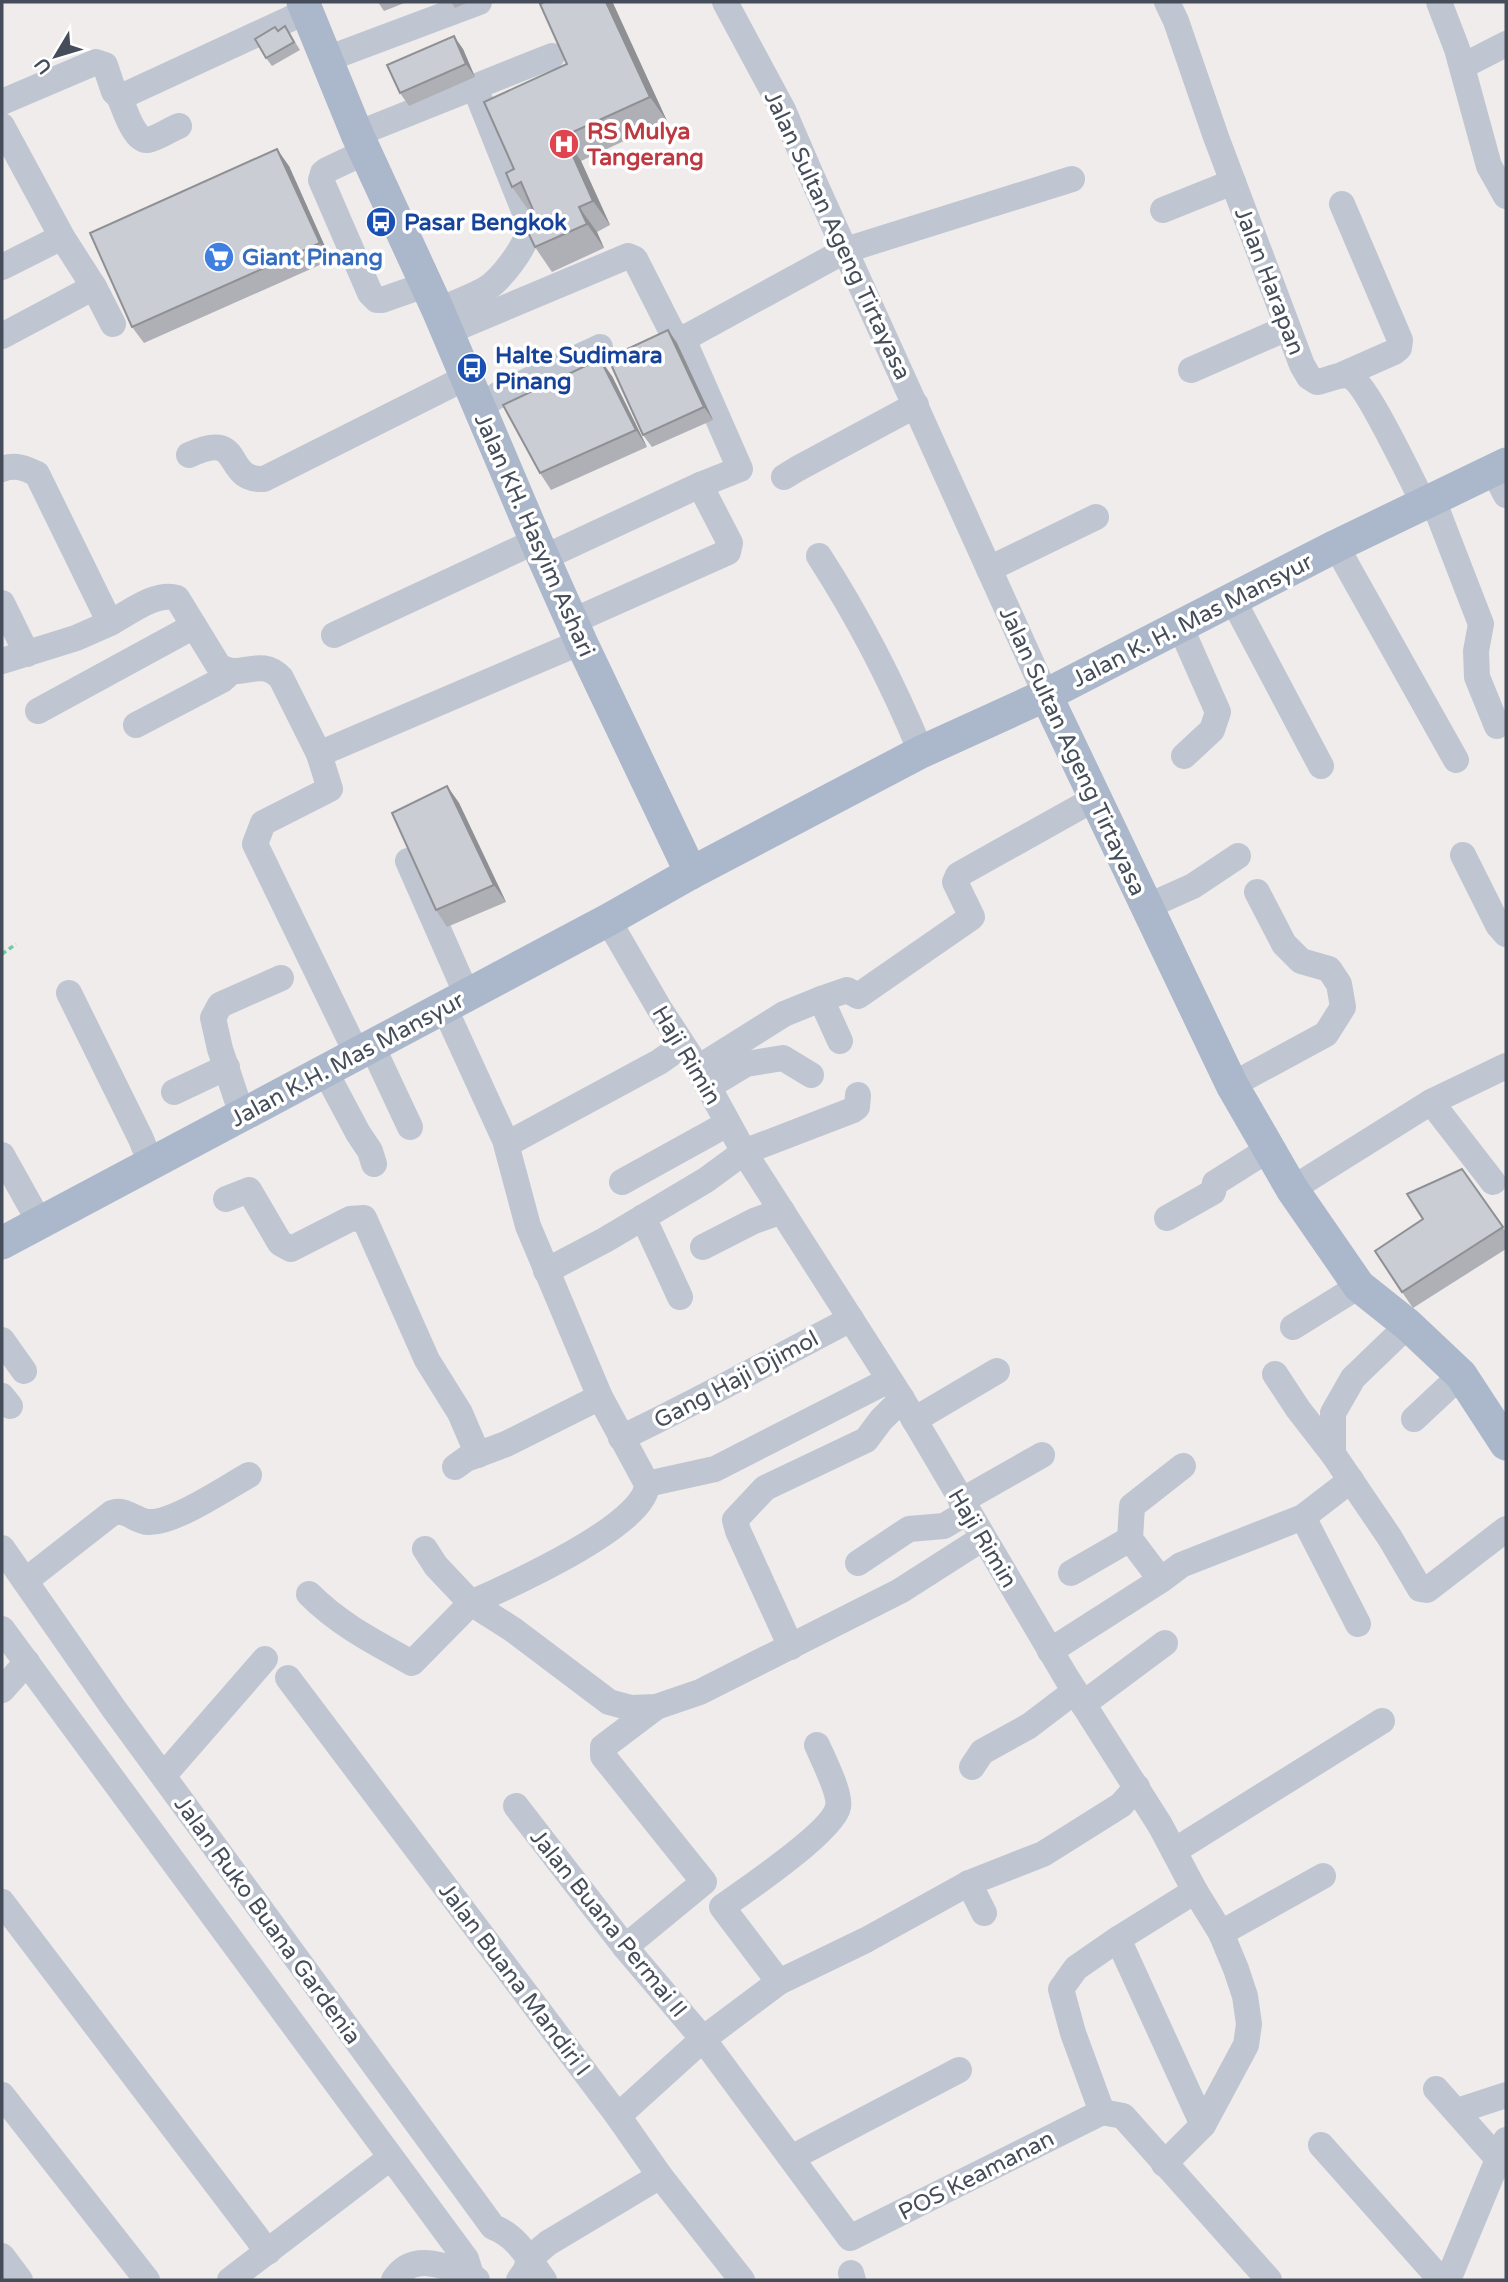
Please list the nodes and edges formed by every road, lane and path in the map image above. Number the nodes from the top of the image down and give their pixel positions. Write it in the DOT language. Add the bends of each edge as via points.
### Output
graph roads {
  1 [pos="479,2"];
  2 [pos="725,2"];
  3 [pos="1167,2"];
  4 [pos="1439,2"];
  5 [pos="305,7"];
  6 [pos="448,7"];
  7 [pos="1506,44"];
  8 [pos="552,56"];
  9 [pos="327,59"];
  10 [pos="1463,66"];
  11 [pos="475,88"];
  12 [pos="119,96"];
  13 [pos="2,102"];
  14 [pos="179,126"];
  15 [pos="4,137"];
  16 [pos="361,143"];
  17 [pos="1072,179"];
  18 [pos="1233,182"];
  19 [pos="1506,196"];
  20 [pos="1342,204"];
  21 [pos="1163,210"];
  22 [pos="62,237"];
  23 [pos="846,250"];
  24 [pos="2,267"];
  25 [pos="94,287"];
  26 [pos="437,309"];
  27 [pos="113,324"];
  28 [pos="1287,328"];
  29 [pos="2,336"];
  30 [pos="683,339"];
  31 [pos="600,347"];
  32 [pos="1191,370"];
  33 [pos="1345,374"];
  34 [pos="467,377"];
  35 [pos="916,405"];
  36 [pos="480,408"];
  37 [pos="188,455"];
  38 [pos="2,469"];
  39 [pos="784,477"];
  40 [pos="1502,477"];
  41 [pos="700,485"];
  42 [pos="1429,502"];
  43 [pos="1096,517"];
  44 [pos="1336,545"];
  45 [pos="539,549"];
  46 [pos="819,556"];
  47 [pos="989,569"];
  48 [pos="1232,598"];
  49 [pos="2,603"];
  50 [pos="110,623"];
  51 [pos="194,626"];
  52 [pos="1180,626"];
  53 [pos="577,631"];
  54 [pos="334,635"];
  55 [pos="27,654"];
  56 [pos="2,661"];
  57 [pos="232,671"];
  58 [pos="1046,695"];
  59 [pos="38,711"];
  60 [pos="136,725"];
  61 [pos="1497,726"];
  62 [pos="921,752"];
  63 [pos="318,754"];
  64 [pos="1184,756"];
  65 [pos="1456,760"];
  66 [pos="1321,766"];
  67 [pos="1094,799"];
  68 [pos="1463,855"];
  69 [pos="1237,856"];
  70 [pos="408,861"];
  71 [pos="691,873"];
  72 [pos="1256,892"];
  73 [pos="1146,907"];
  74 [pos="608,920"];
  75 [pos="1506,934"];
  76 [pos="16,944"];
  77 [pos="2,954"];
  78 [pos="281,978"];
  79 [pos="69,993"];
  80 [pos="821,999"];
  81 [pos="455,1001"];
  82 [pos="840,1041"];
  83 [pos="682,1046"];
  84 [pos="365,1050"];
  85 [pos="1506,1066"];
  86 [pos="227,1067"];
  87 [pos="325,1071"];
  88 [pos="811,1075"];
  89 [pos="703,1078"];
  90 [pos="1232,1086"];
  91 [pos="174,1092"];
  92 [pos="858,1095"];
  93 [pos="1431,1102"];
  94 [pos="242,1115"];
  95 [pos="727,1124"];
  96 [pos="410,1127"];
  97 [pos="507,1144"];
  98 [pos="1269,1149"];
  99 [pos="744,1152"];
  100 [pos="2,1155"];
  101 [pos="151,1164"];
  102 [pos="374,1164"];
  103 [pos="622,1182"];
  104 [pos="1493,1182"];
  105 [pos="1292,1189"];
  106 [pos="226,1199"];
  107 [pos="782,1211"];
  108 [pos="643,1217"];
  109 [pos="1167,1218"];
  110 [pos="40,1223"];
  111 [pos="2,1243"];
  112 [pos="703,1247"];
  113 [pos="546,1272"];
  114 [pos="1359,1286"];
  115 [pos="680,1297"];
  116 [pos="850,1319"];
  117 [pos="1408,1325"];
  118 [pos="1293,1327"];
  119 [pos="2,1339"];
  120 [pos="24,1371"];
  121 [pos="997,1371"];
  122 [pos="1275,1374"];
  123 [pos="1461,1375"];
  124 [pos="600,1396"];
  125 [pos="902,1399"];
  126 [pos="1414,1419"];
  127 [pos="1503,1429"];
  128 [pos="621,1438"];
  129 [pos="1334,1454"];
  130 [pos="478,1455"];
  131 [pos="1042,1455"];
  132 [pos="1183,1466"];
  133 [pos="455,1467"];
  134 [pos="249,1475"];
  135 [pos="1351,1480"];
  136 [pos="647,1484"];
  137 [pos="964,1506"];
  138 [pos="1303,1517"];
  139 [pos="1506,1529"];
  140 [pos="983,1538"];
  141 [pos="1130,1539"];
  142 [pos="2,1548"];
  143 [pos="425,1549"];
  144 [pos="858,1563"];
  145 [pos="1071,1573"];
  146 [pos="1160,1580"];
  147 [pos="25,1581"];
  148 [pos="309,1594"];
  149 [pos="471,1603"];
  150 [pos="1358,1624"];
  151 [pos="2,1629"];
  152 [pos="1165,1643"];
  153 [pos="791,1647"];
  154 [pos="1051,1651"];
  155 [pos="265,1659"];
  156 [pos="27,1662"];
  157 [pos="288,1678"];
  158 [pos="2,1690"];
  159 [pos="1079,1698"];
  160 [pos="656,1707"];
  161 [pos="114,1709"];
  162 [pos="1382,1721"];
  163 [pos="80,1736"];
  164 [pos="817,1745"];
  165 [pos="972,1767"];
  166 [pos="164,1775"];
  167 [pos="1137,1787"];
  168 [pos="516,1806"];
  169 [pos="1174,1851"];
  170 [pos="1323,1876"];
  171 [pos="969,1883"];
  172 [pos="1195,1891"];
  173 [pos="2,1902"];
  174 [pos="984,1913"];
  175 [pos="1221,1933"];
  176 [pos="1118,1938"];
  177 [pos="625,1947"];
  178 [pos="779,1982"];
  179 [pos="333,2010"];
  180 [pos="300,2035"];
  181 [pos="703,2039"];
  182 [pos="959,2070"];
  183 [pos="1436,2089"];
  184 [pos="2,2095"];
  185 [pos="1506,2095"];
  186 [pos="1457,2111"];
  187 [pos="1102,2112"];
  188 [pos="618,2116"];
  189 [pos="1203,2125"];
  190 [pos="1321,2145"];
  191 [pos="1502,2149"];
  192 [pos="793,2157"];
  193 [pos="390,2158"];
  194 [pos="1171,2172"];
  195 [pos="660,2176"];
  196 [pos="850,2238"];
  197 [pos="268,2252"];
  198 [pos="2,2256"];
  199 [pos="530,2273"];
  200 [pos="474,2278"];
  201 [pos="20,2280"];
  202 [pos="147,2280"];
  203 [pos="230,2280"];
  204 [pos="394,2280"];
  205 [pos="742,2280"];
  206 [pos="1269,2280"];
  207 [pos="1441,2280"];
  208 [pos="1448,2280"];
  1 -- 6 [label="street"];
  2 -- 23 [label="street, Jalan Sultan Ageng Tirtayasa" via="783,110"];
  3 -- 18 [label="street, Jalan Harapan"];
  4 -- 10 [label="street"];
  5 -- 9 [label="main road, Jalan KH. Hasyim Ashari"];
  5 -- 12 [label="street"];
  6 -- 9 [label="street"];
  7 -- 10 [label="street"];
  8 -- 11 [label="street"];
  9 -- 16 [label="main road, Jalan KH. Hasyim Ashari"];
  10 -- 19 [label="street" via="1489,166"];
  11 -- 16 [label="street"];
  11 -- 26 [label="street" via="528,229 500,278 486,289"];
  12 -- 13 [label="street" via="105,65 96,62"];
  12 -- 14 [label="street" via="141,139"];
  15 -- 22 [label="street"];
  16 -- 26 [label="main road, Jalan KH. Hasyim Ashari"];
  16 -- 26 [label="street" via="323,173 321,180 370,293 377,300"];
  17 -- 23 [label="street"];
  18 -- 21 [label="street"];
  18 -- 28 [label="street, Jalan Harapan"];
  20 -- 33 [label="street, Jalan Harapan" via="1400,340 1394,352"];
  22 -- 24 [label="street"];
  22 -- 25 [label="street"];
  23 -- 30 [label="street"];
  23 -- 35 [label="street, Jalan Sultan Ageng Tirtayasa"];
  25 -- 27 [label="street"];
  25 -- 29 [label="street"];
  26 -- 30 [label="street" via="628,256 635,259 672,332"];
  26 -- 34 [label="main road, Jalan KH. Hasyim Ashari"];
  28 -- 32 [label="street"];
  28 -- 33 [label="street, Jalan Harapan" via="1309,377 1317,382"];
  30 -- 41 [label="street" via="740,469"];
  31 -- 36 [label="street" via="499,394"];
  33 -- 42 [label="street" via="1353,377 1370,400"];
  34 -- 36 [label="main road, Jalan KH. Hasyim Ashari"];
  34 -- 37 [label="street" via="264,479 243,474 220,447 207,446"];
  35 -- 39 [label="street"];
  35 -- 47 [label="street, Jalan Sultan Ageng Tirtayasa"];
  36 -- 45 [label="main road, Jalan KH. Hasyim Ashari"];
  38 -- 50 [label="street" via="23,467 37,474"];
  40 -- 42 [label="main road, Jalan K. H. Mas Mansyur"];
  41 -- 45 [label="street"];
  41 -- 53 [label="street" via="730,543 728,552"];
  42 -- 44 [label="main road, Jalan K. H. Mas Mansyur"];
  42 -- 61 [label="street" via="1481,624 1476,677"];
  43 -- 47 [label="street"];
  44 -- 48 [label="main road, Jalan K. H. Mas Mansyur"];
  44 -- 65 [label="street"];
  45 -- 53 [label="main road, Jalan KH. Hasyim Ashari"];
  45 -- 54 [label="street"];
  46 -- 62 [label="street" via="900,701"];
  47 -- 58 [label="street, Jalan Sultan Ageng Tirtayasa"];
  48 -- 52 [label="main road, Jalan K. H. Mas Mansyur"];
  48 -- 66 [label="street"];
  49 -- 55 [label="street"];
  50 -- 51 [label="street" via="169,595 177,598"];
  50 -- 55 [label="street"];
  51 -- 57 [label="street" via="218,665"];
  51 -- 59 [label="street"];
  52 -- 58 [label="main road, Jalan K. H. Mas Mansyur"];
  52 -- 64 [label="street" via="1218,712 1212,730"];
  53 -- 63 [label="street"];
  53 -- 71 [label="main road, Jalan KH. Hasyim Ashari"];
  55 -- 56 [label="street"];
  57 -- 60 [label="street"];
  57 -- 63 [label="street" via="274,670"];
  58 -- 62 [label="main road, Jalan K. H. Mas Mansyur"];
  58 -- 67 [label="main road, Jalan Sultan Ageng Tirtayasa"];
  62 -- 71 [label="main road, Jalan K. H. Mas Mansyur"];
  63 -- 84 [label="street" via="330,789 263,823 256,844"];
  67 -- 73 [label="main road, Jalan Sultan Ageng Tirtayasa"];
  67 -- 80 [label="street" via="958,874 955,882 972,917 858,996 847,990"];
  68 -- 75 [label="street"];
  69 -- 73 [label="street" via="1193,886"];
  70 -- 81 [label="street"];
  71 -- 74 [label="main road, Jalan K.H. Mas Mansyur"];
  72 -- 90 [label="street" via="1284,944 1301,961 1329,969 1339,984 1343,1007 1326,1034"];
  73 -- 90 [label="main road, Jalan Sultan Ageng Tirtayasa"];
  74 -- 81 [label="main road, Jalan K.H. Mas Mansyur"];
  74 -- 83 [label="street, Haji Rimin"];
  76 -- 77 [label="path"];
  78 -- 86 [label="street" via="219,1005 213,1018"];
  79 -- 101 [label="street"];
  80 -- 82 [label="street"];
  80 -- 89 [label="street" via="784,1014"];
  81 -- 84 [label="main road, Jalan K.H. Mas Mansyur"];
  81 -- 97 [label="street"];
  83 -- 89 [label="street, Haji Rimin"];
  83 -- 97 [label="street"];
  84 -- 87 [label="main road, Jalan K.H. Mas Mansyur"];
  84 -- 96 [label="street"];
  85 -- 93 [label="street"];
  86 -- 91 [label="street"];
  86 -- 94 [label="street"];
  87 -- 94 [label="main road, Jalan K.H. Mas Mansyur"];
  87 -- 102 [label="street"];
  88 -- 89 [label="street" via="783,1058"];
  89 -- 95 [label="street, Haji Rimin"];
  90 -- 98 [label="main road, Jalan Sultan Ageng Tirtayasa"];
  92 -- 99 [label="street" via="853,1111"];
  93 -- 104 [label="street"];
  93 -- 105 [label="street"];
  94 -- 101 [label="main road, Jalan K.H. Mas Mansyur"];
  95 -- 99 [label="street, Haji Rimin"];
  95 -- 103 [label="street"];
  97 -- 113 [label="street" via="528,1226"];
  98 -- 105 [label="main road, Jalan Sultan Ageng Tirtayasa"];
  98 -- 109 [label="street" via="1215,1183 1213,1192"];
  99 -- 107 [label="street, Haji Rimin"];
  99 -- 108 [label="street"];
  100 -- 110 [label="street"];
  101 -- 110 [label="main road, Jalan K.H. Mas Mansyur"];
  105 -- 114 [label="main road, Jalan Sultan Ageng Tirtayasa"];
  106 -- 130 [label="street" via="249,1189 280,1243 291,1249 350,1219 364,1218 427,1360 460,1413"];
  107 -- 112 [label="street"];
  107 -- 116 [label="street, Haji Rimin"];
  108 -- 113 [label="street"];
  108 -- 115 [label="street"];
  110 -- 111 [label="main road, Jalan K.H. Mas Mansyur"];
  113 -- 124 [label="street"];
  114 -- 117 [label="main road, Jalan Sultan Ageng Tirtayasa"];
  114 -- 118 [label="street"];
  116 -- 125 [label="street, Haji Rimin"];
  116 -- 128 [label="street, Gang Haji Djimol"];
  117 -- 123 [label="main road, Jalan Sultan Ageng Tirtayasa"];
  117 -- 129 [label="street" via="1353,1378 1333,1413"];
  119 -- 120 [label="street"];
  121 -- 125 [label="street"];
  122 -- 129 [label="street"];
  123 -- 126 [label="street"];
  123 -- 127 [label="main road, Jalan Sultan Ageng Tirtayasa"];
  124 -- 128 [label="street"];
  124 -- 130 [label="street"];
  125 -- 136 [label="street" via="715,1469"];
  125 -- 137 [label="street, Haji Rimin"];
  125 -- 153 [label="street" via="866,1440 765,1488 735,1520"];
  128 -- 136 [label="street"];
  129 -- 135 [label="street"];
  130 -- 133 [label="street"];
  131 -- 137 [label="street"];
  132 -- 141 [label="street" via="1132,1506"];
  134 -- 147 [label="street" via="163,1519 147,1522 122,1511 112,1513"];
  135 -- 138 [label="street"];
  135 -- 139 [label="street" via="1423,1591"];
  136 -- 149 [label="street" via="642,1501 595,1541"];
  137 -- 140 [label="street, Haji Rimin"];
  137 -- 144 [label="street" via="944,1526 909,1529"];
  138 -- 146 [label="street" via="1181,1564"];
  138 -- 150 [label="street"];
  140 -- 153 [label="street" via="900,1591"];
  140 -- 154 [label="street, Haji Rimin"];
  141 -- 145 [label="street"];
  141 -- 146 [label="street"];
  142 -- 147 [label="street, Jalan Ruko Buana Gardenia"];
  143 -- 149 [label="street"];
  146 -- 154 [label="street"];
  147 -- 161 [label="street, Jalan Ruko Buana Gardenia"];
  148 -- 149 [label="street" via="352,1630 412,1662"];
  149 -- 160 [label="street" via="609,1702"];
  151 -- 156 [label="street, Jalan Ruko Buana Gardenia"];
  152 -- 159 [label="street"];
  153 -- 160 [label="street" via="700,1692"];
  154 -- 159 [label="street, Haji Rimin"];
  155 -- 166 [label="street"];
  156 -- 158 [label="street"];
  156 -- 163 [label="street, Jalan Ruko Buana Gardenia"];
  157 -- 188 [label="street, Jalan Buana Mandiri I"];
  159 -- 165 [label="street" via="982,1752"];
  159 -- 167 [label="street, Haji Rimin"];
  160 -- 177 [label="street" via="609,1741 603,1756 704,1882"];
  161 -- 163 [label="street"];
  161 -- 166 [label="street, Jalan Ruko Buana Gardenia"];
  162 -- 169 [label="street"];
  163 -- 180 [label="street, Jalan Ruko Buana Gardenia"];
  164 -- 178 [label="street" via="838,1799 835,1814 803,1847 722,1907"];
  166 -- 179 [label="street, Jalan Ruko Buana Gardenia"];
  167 -- 169 [label="street, Haji Rimin"];
  167 -- 171 [label="street" via="1121,1805 1043,1854"];
  168 -- 177 [label="street, Jalan Buana Permai II"];
  169 -- 172 [label="street, Haji Rimin"];
  170 -- 175 [label="street"];
  171 -- 174 [label="street"];
  171 -- 178 [label="street"];
  172 -- 175 [label="street, Haji Rimin"];
  172 -- 176 [label="street"];
  173 -- 197 [label="street"];
  175 -- 189 [label="street, Haji Rimin" via="1245,1996 1249,2024 1246,2045"];
  176 -- 187 [label="street" via="1076,1968 1061,1989"];
  176 -- 189 [label="street"];
  177 -- 181 [label="street, Jalan Buana Permai II"];
  178 -- 181 [label="street"];
  179 -- 180 [label="street"];
  179 -- 199 [label="street, Jalan Ruko Buana Gardenia" via="492,2227 512,2237"];
  180 -- 193 [label="street, Jalan Ruko Buana Gardenia"];
  181 -- 188 [label="street"];
  181 -- 192 [label="street, Jalan Buana Permai II"];
  182 -- 192 [label="street"];
  183 -- 186 [label="street"];
  184 -- 202 [label="street"];
  185 -- 186 [label="street"];
  186 -- 191 [label="street"];
  187 -- 194 [label="street" via="1123,2116"];
  187 -- 196 [label="street, POS Keamanan"];
  188 -- 195 [label="street, Jalan Buana Mandiri I"];
  189 -- 194 [label="street, Haji Rimin"];
  190 -- 207 [label="street"];
  191 -- 208 [label="street"];
  192 -- 196 [label="street, Jalan Buana Permai II"];
  193 -- 197 [label="street"];
  193 -- 200 [label="street, Jalan Ruko Buana Gardenia" via="466,2259"];
  194 -- 206 [label="street"];
  195 -- 199 [label="street" via="548,2243"];
  195 -- 205 [label="street, Jalan Buana Mandiri I"];
  197 -- 203 [label="street"];
  198 -- 201 [label="street"];
  200 -- 204 [label="street" via="422,2261 400,2271"];
}
